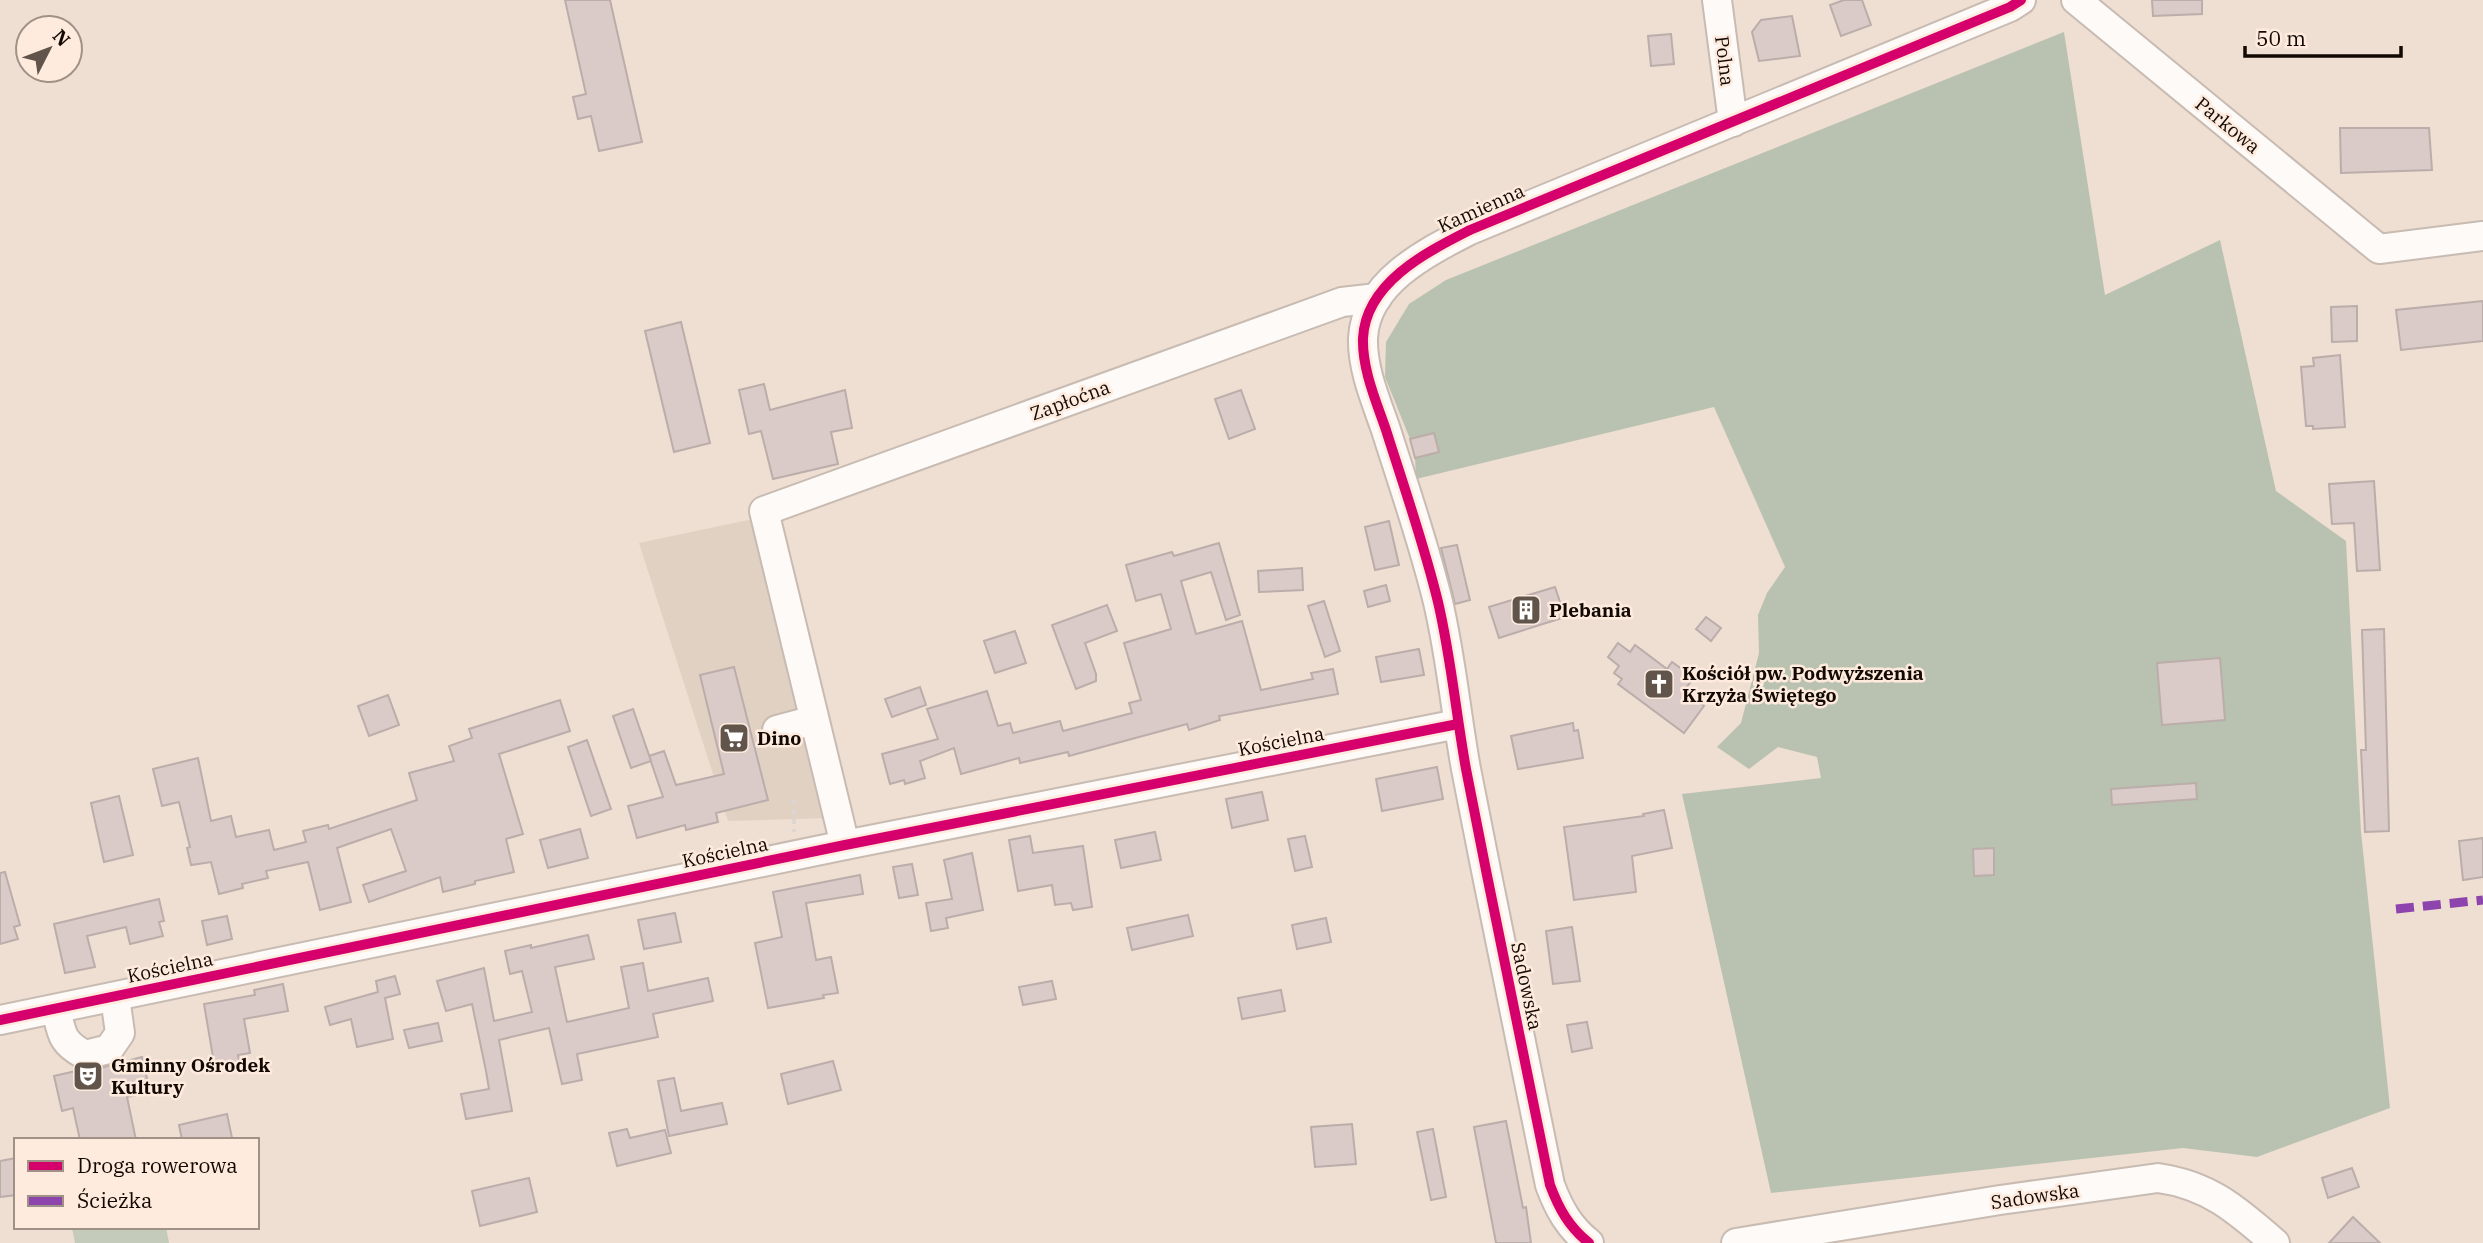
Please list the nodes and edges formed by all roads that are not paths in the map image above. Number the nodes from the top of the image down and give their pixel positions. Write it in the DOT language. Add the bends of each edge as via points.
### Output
graph roads {
  1 [pos="1717,0"];
  2 [pos="2021,0"];
  3 [pos="2077,0"];
  4 [pos="1733,122"];
  5 [pos="2483,236"];
  6 [pos="1377,298"];
  7 [pos="814,720"];
  8 [pos="1458,724"];
  9 [pos="777,730"];
  10 [pos="845,845"];
  11 [pos="114,997"];
  12 [pos="56,1009"];
  13 [pos="0,1020"];
  14 [pos="1589,1243"];
  15 [pos="1736,1243"];
  16 [pos="2275,1243"];
  1 -- 4 [label="street, Polna"];
  2 -- 4 [label="street, Kamienna"];
  3 -- 5 [label="street, Parkowa" via="2379,250"];
  4 -- 6 [label="street, Kamienna" via="1469,230 1428,251"];
  6 -- 7 [label="street, Zapłoćna" via="1342,302 764,511"];
  6 -- 8 [label="street, Kamienna" via="1363,338 1367,372 1427,558"];
  7 -- 9 [label="street"];
  7 -- 10 [label="street"];
  8 -- 10 [label="street, Kościelna"];
  8 -- 14 [label="street, Sadowska" via="1550,1185 1567,1221"];
  10 -- 11 [label="street, Kościelna"];
  11 -- 12 [label="street, Kościelna"];
  11 -- 12 [label="street" via="120,1033 109,1049 85,1055 69,1047"];
  12 -- 13 [label="street, Kościelna"];
  15 -- 16 [label="street, Sadowska" via="2158,1178 2205,1190"];
}
